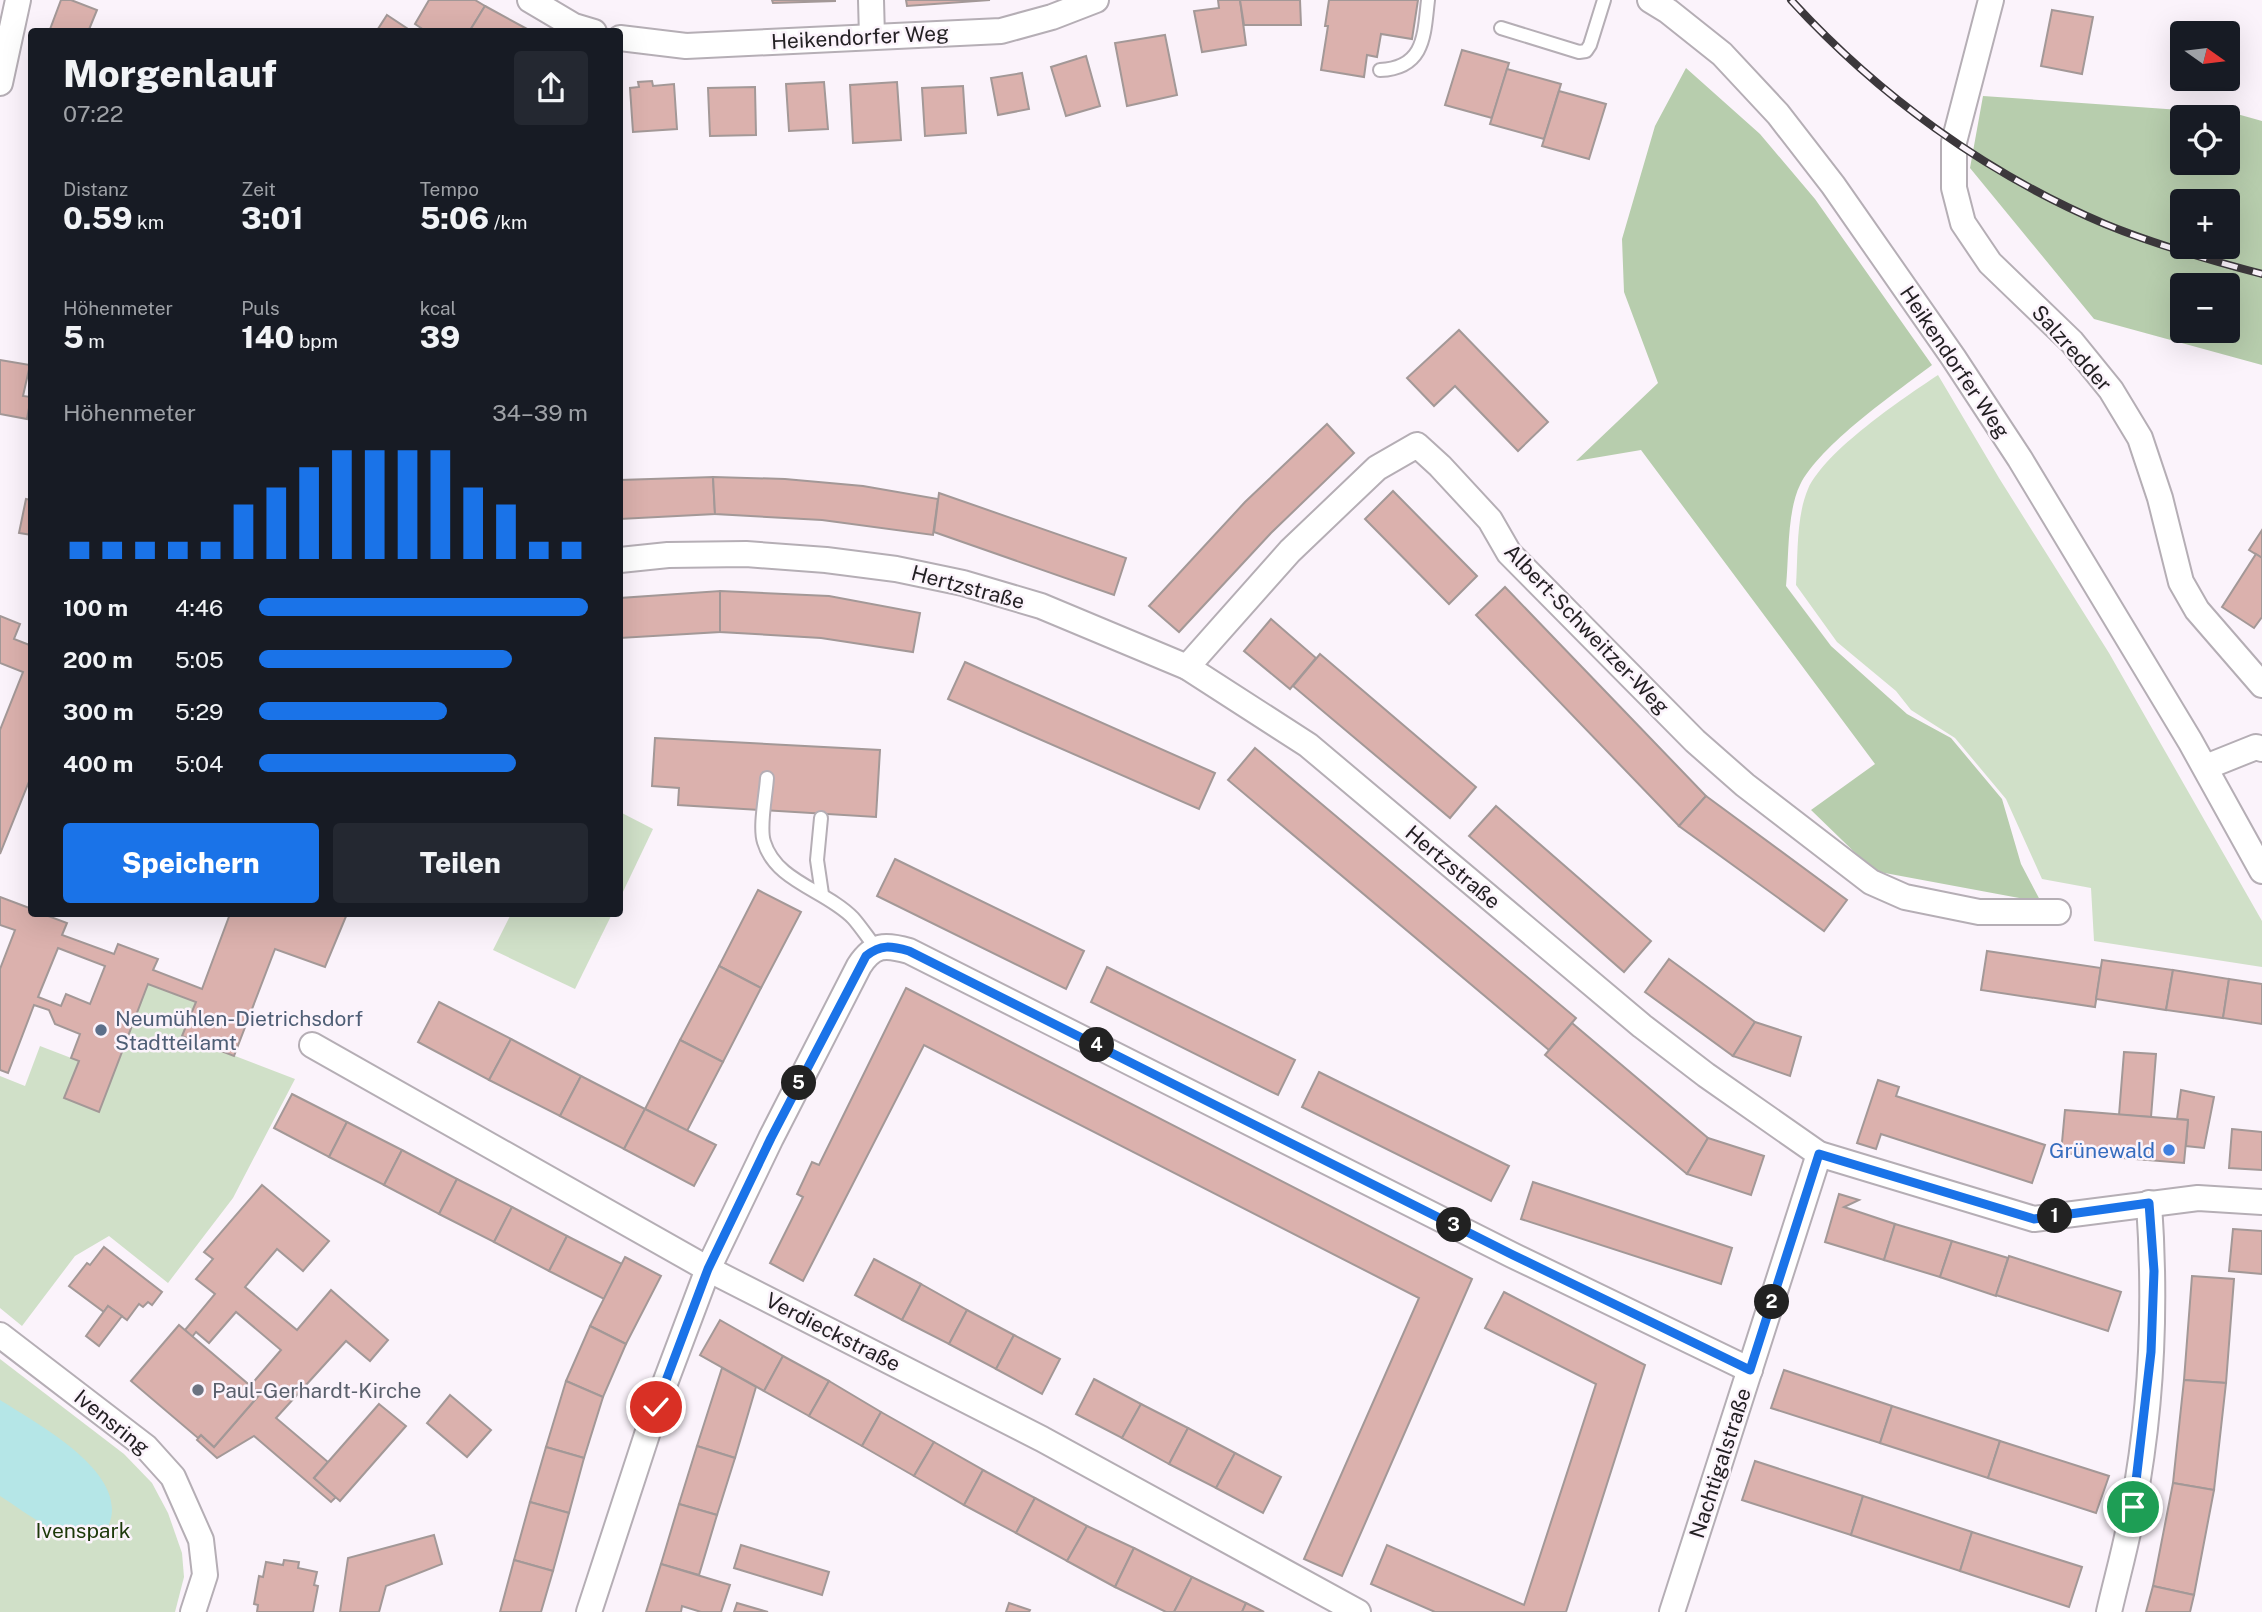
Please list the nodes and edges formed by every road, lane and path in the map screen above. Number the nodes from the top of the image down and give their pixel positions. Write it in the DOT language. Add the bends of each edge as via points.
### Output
graph roads {
  1 [pos="18,0"];
  2 [pos="530,0"];
  3 [pos="871,0"];
  4 [pos="1096,0"];
  5 [pos="1428,0"];
  6 [pos="1604,0"];
  7 [pos="1650,0"];
  8 [pos="1991,0"];
  9 [pos="581,28"];
  10 [pos="1501,28"];
  11 [pos="872,37"];
  12 [pos="623,38"];
  13 [pos="1380,70"];
  14 [pos="0,83"];
  15 [pos="623,560"];
  16 [pos="1187,667"];
  17 [pos="2262,685"];
  18 [pos="2260,743"];
  19 [pos="2206,767"];
  20 [pos="767,778"];
  21 [pos="821,818"];
  22 [pos="2262,871"];
  23 [pos="822,894"];
  24 [pos="2058,912"];
  25 [pos="876,948"];
  26 [pos="312,1045"];
  27 [pos="1819,1154"];
  28 [pos="2262,1202"];
  29 [pos="2149,1203"];
  30 [pos="708,1269"];
  31 [pos="0,1335"];
  32 [pos="1750,1370"];
  33 [pos="193,1612"];
  34 [pos="589,1612"];
  35 [pos="1358,1612"];
  36 [pos="1672,1612"];
  37 [pos="2109,1612"];
  1 -- 14 [label="street"];
  2 -- 9 [label="street"];
  3 -- 11 [label="street"];
  4 -- 11 [label="street, Heikendorfer Weg" via="1001,31"];
  5 -- 13 [label="lane" via="1422,47 1404,65"];
  6 -- 10 [label="lane" via="1586,51"];
  7 -- 19 [label="street, Heikendorfer Weg" via="1722,54 1778,114 1833,185 2020,459"];
  8 -- 17 [label="street, Salzredder" via="1954,142 1954,188 1963,223 1990,263 2071,342 2111,390 2140,438 2161,498 2181,582 2197,610"];
  11 -- 12 [label="street, Heikendorfer Weg" via="687,46"];
  15 -- 16 [label="street, Hertzstraße" via="746,554 895,569 1041,606"];
  16 -- 24 [label="street, Albert-Schweitzer-Weg" via="1290,551 1377,468 1417,445 1490,520 1509,553 1695,741 1871,882 1905,897 1979,912"];
  16 -- 27 [label="street, Hertzstraße" via="1308,745 1642,1026"];
  18 -- 19 [label="street"];
  19 -- 22 [label="street, Heikendorfer Weg"];
  20 -- 23 [label="lane" via="763,839 772,861"];
  21 -- 23 [label="lane" via="817,860"];
  23 -- 25 [label="lane" via="852,917"];
  25 -- 30 [label="street" via="859,966"];
  25 -- 32 [label="street" via="909,951"];
  26 -- 30 [label="street, Verdieckstraße"];
  27 -- 29 [label="street, Hertzstraße" via="2034,1219"];
  27 -- 32 [label="street, Nachtigalstraße"];
  28 -- 29 [label="street, Hertzstraße" via="2198,1198"];
  29 -- 37 [label="street" via="2154,1271 2151,1352 2135,1496"];
  30 -- 34 [label="street" via="656,1407"];
  30 -- 35 [label="street, Verdieckstraße" via="1042,1439"];
  31 -- 33 [label="street, Ivensring" via="146,1447 173,1477 201,1540 205,1575"];
  32 -- 36 [label="street, Nachtigalstraße"];
}
